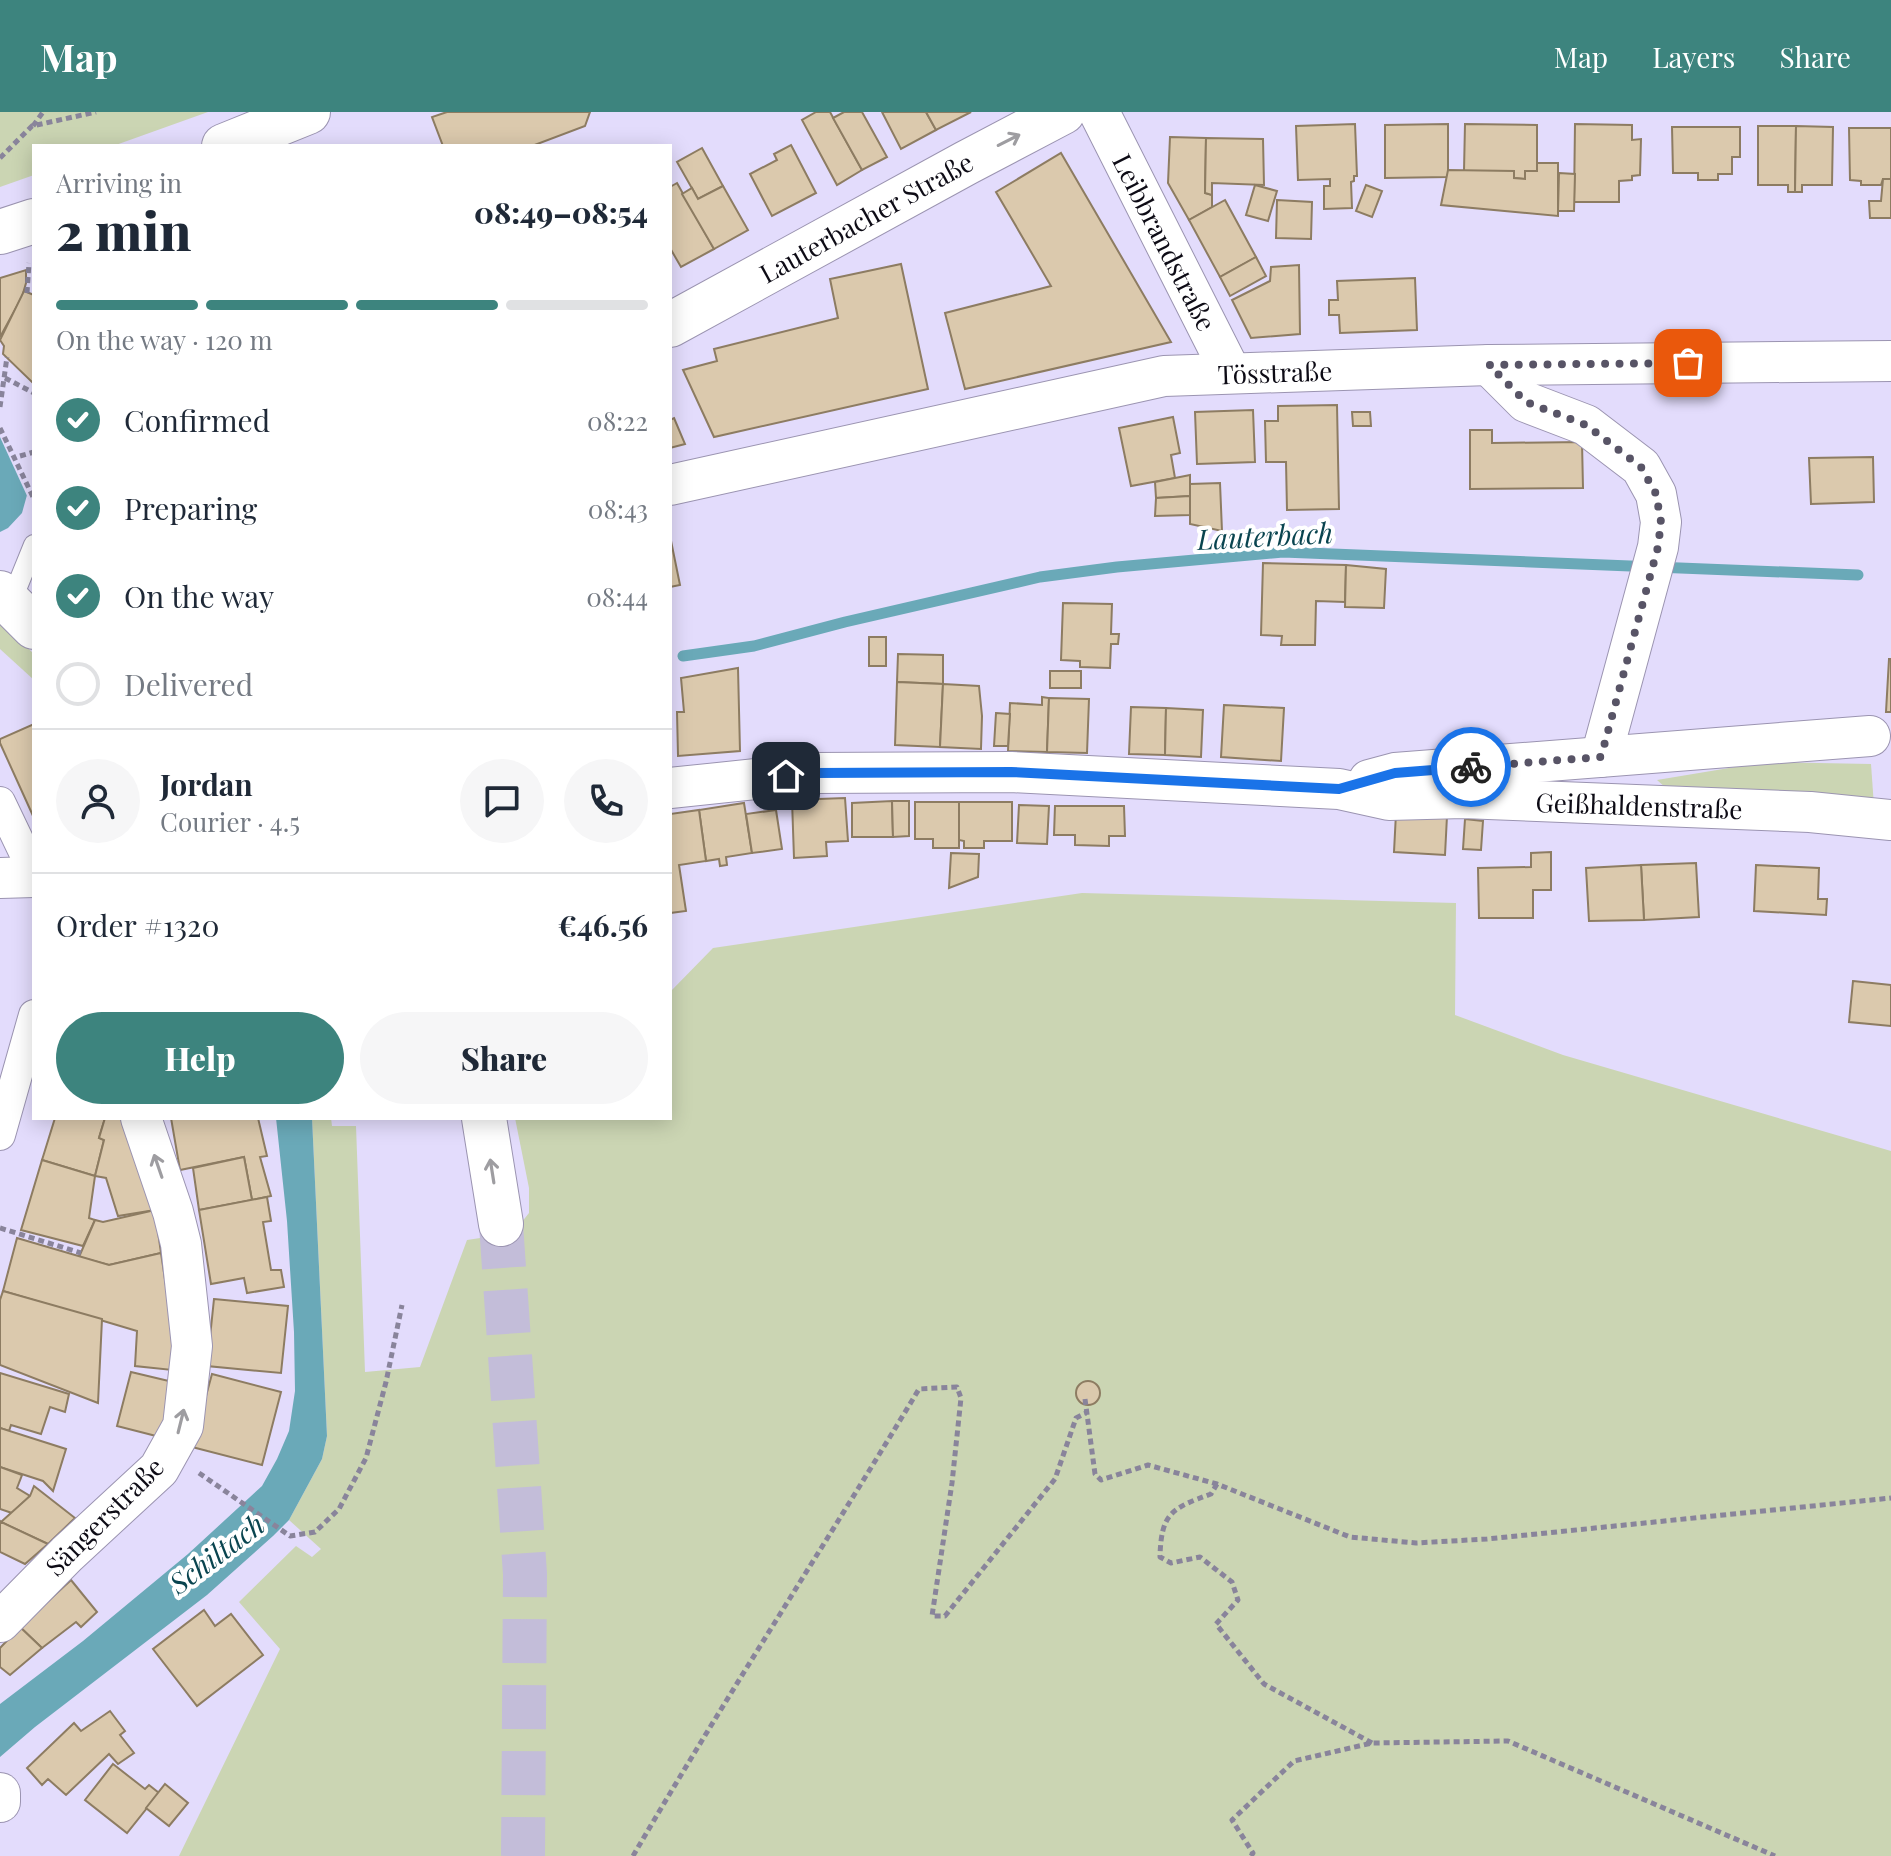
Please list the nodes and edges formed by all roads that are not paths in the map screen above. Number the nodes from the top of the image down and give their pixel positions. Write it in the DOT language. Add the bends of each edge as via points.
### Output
graph roads {
  1 [pos="308,112"];
  2 [pos="1063,112"];
  3 [pos="1099,112"];
  4 [pos="247,142"];
  5 [pos="672,324"];
  6 [pos="1891,361"];
  7 [pos="1489,365"];
  8 [pos="1231,373"];
  9 [pos="672,485"];
  10 [pos="32,552"];
  11 [pos="15,608"];
  12 [pos="1880,736"];
  13 [pos="1601,757"];
  14 [pos="672,788"];
  15 [pos="1339,789"];
  16 [pos="0,802"];
  17 [pos="1891,820"];
  18 [pos="32,871"];
  19 [pos="32,875"];
  20 [pos="0,878"];
  21 [pos="32,1022"];
  22 [pos="142,1120"];
  23 [pos="484,1120"];
  24 [pos="0,1135"];
  25 [pos="501,1224"];
  26 [pos="2,1616"];
  27 [pos="0,1793"];
  28 [pos="0,1802"];
  1 -- 4 [label="main road"];
  5 -- 2 [label="main road, Lauterbacher Straße, one-way"];
  3 -- 8 [label="street, Leibbrandstraße"];
  6 -- 7 [label="street, Tösstraße"];
  7 -- 8 [label="street, Tösstraße"];
  7 -- 13 [label="street, Geißhaldenstraße" via="1526,402 1586,425 1641,467 1656,494 1658,547"];
  8 -- 9 [label="street, Tösstraße" via="1164,376"];
  10 -- 11 [label="lane"];
  12 -- 13 [label="street, Geißhaldenstraße"];
  13 -- 15 [label="street, Geißhaldenstraße" via="1395,773"];
  14 -- 15 [label="street, Geißhaldenstraße" via="814,773 1011,772"];
  15 -- 17 [label="street, Geißhaldenstraße" via="1389,800 1463,798"];
  16 -- 18 [label="street"];
  19 -- 20 [label="street"];
  21 -- 24 [label="street"];
  26 -- 22 [label="street, Sängerstraße, one-way" via="159,1469 183,1426 192,1346 181,1244"];
  25 -- 23 [label="main road, one-way"];
  27 -- 28 [label="street"];
}
